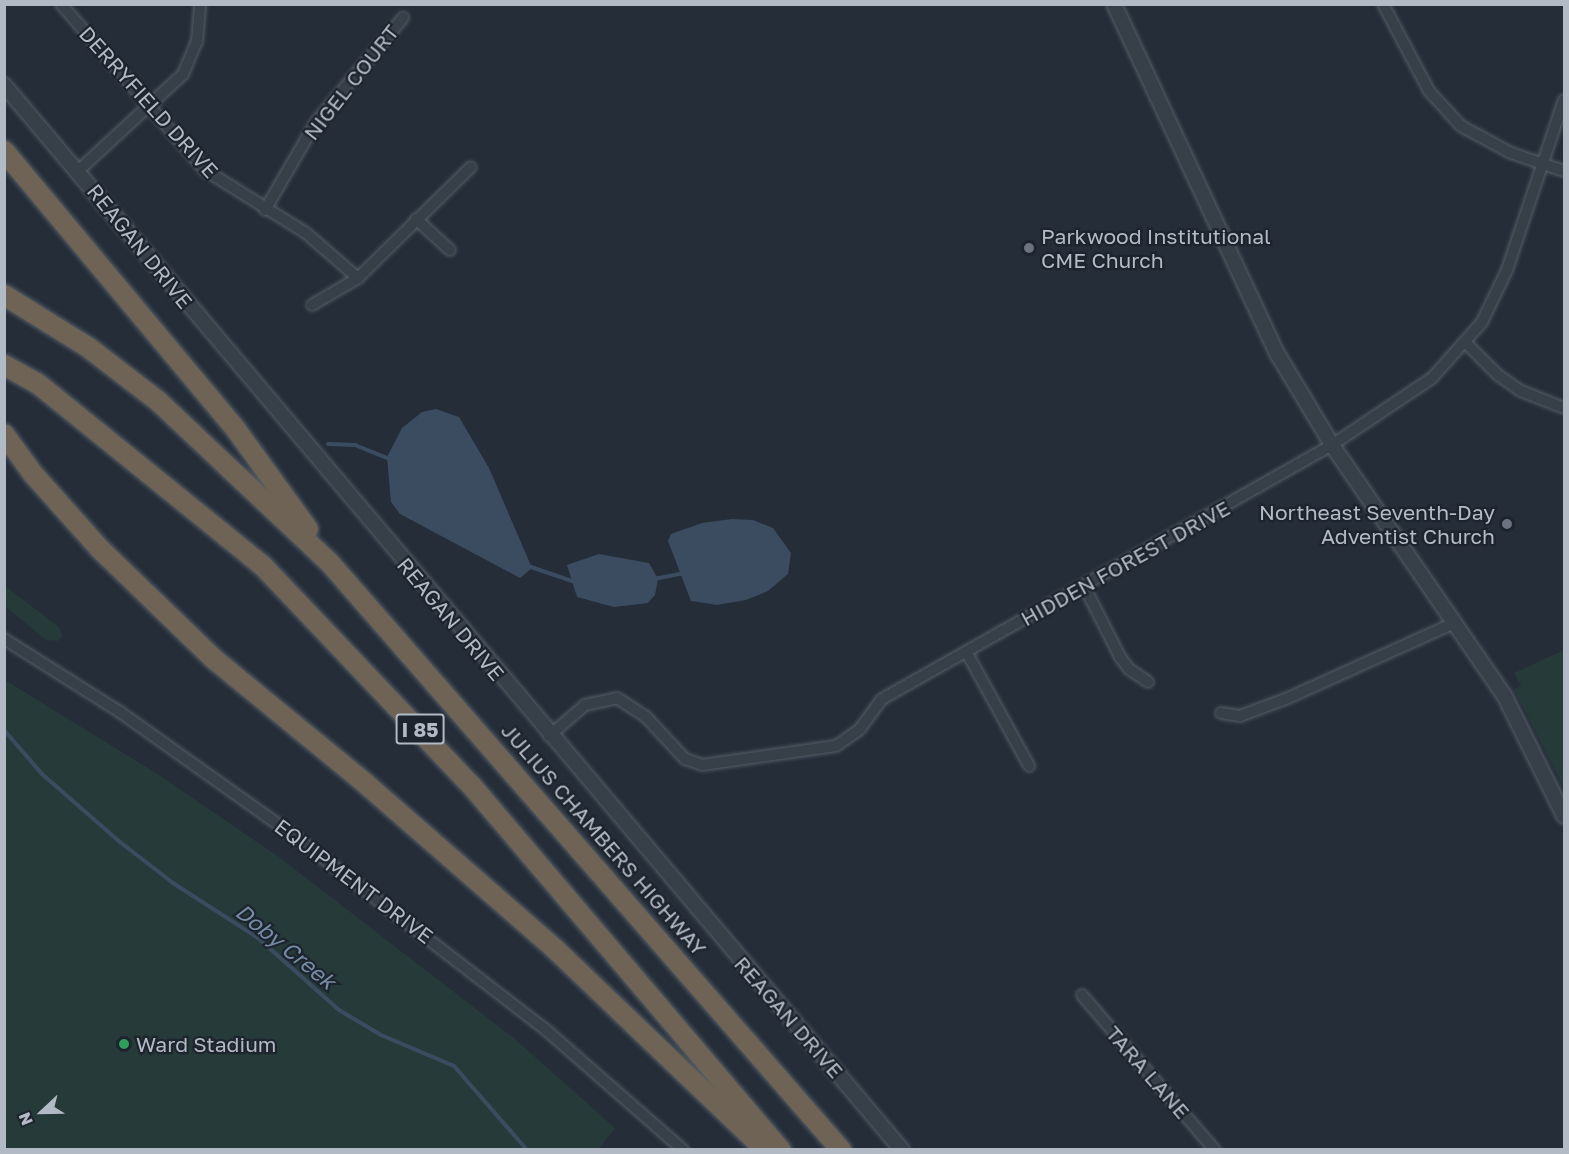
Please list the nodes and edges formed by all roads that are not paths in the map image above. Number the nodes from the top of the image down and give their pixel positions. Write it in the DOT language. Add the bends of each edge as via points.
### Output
graph roads {
  1 [pos="61,4"];
  2 [pos="200,4"];
  3 [pos="1114,4"];
  4 [pos="1383,4"];
  5 [pos="403,18"];
  6 [pos="4,85"];
  7 [pos="1564,100"];
  8 [pos="151,107"];
  9 [pos="4,151"];
  10 [pos="1543,163"];
  11 [pos="471,166"];
  12 [pos="78,171"];
  13 [pos="1564,171"];
  14 [pos="265,210"];
  15 [pos="416,219"];
  16 [pos="450,250"];
  17 [pos="358,278"];
  18 [pos="4,295"];
  19 [pos="312,305"];
  20 [pos="1466,343"];
  21 [pos="4,365"];
  22 [pos="1564,408"];
  23 [pos="4,434"];
  24 [pos="1332,445"];
  25 [pos="329,562"];
  26 [pos="1084,586"];
  27 [pos="1454,623"];
  28 [pos="4,639"];
  29 [pos="967,653"];
  30 [pos="1148,682"];
  31 [pos="1221,713"];
  32 [pos="549,736"];
  33 [pos="1029,766"];
  34 [pos="1564,816"];
  35 [pos="1082,995"];
  36 [pos="683,1149"];
  37 [pos="765,1149"];
  38 [pos="781,1149"];
  39 [pos="841,1149"];
  40 [pos="902,1149"];
  41 [pos="1215,1149"];
  1 -- 8 [label="street, DERRYFIELD DRIVE"];
  2 -- 8 [label="street" via="201,24 193,55 183,74"];
  3 -- 24 [label="street" via="1260,320"];
  4 -- 10 [label="street" via="1422,81 1444,110 1476,136"];
  5 -- 14 [label="street, NIGEL COURT" via="316,122"];
  6 -- 12 [label="street, REAGAN DRIVE"];
  7 -- 10 [label="street, HIDDEN FOREST DRIVE"];
  8 -- 12 [label="street"];
  8 -- 14 [label="street, DERRYFIELD DRIVE" via="205,170"];
  9 -- 25 [label="highway" via="237,431"];
  10 -- 13 [label="street"];
  10 -- 20 [label="street, HIDDEN FOREST DRIVE" via="1504,278"];
  11 -- 15 [label="street"];
  12 -- 32 [label="street, REAGAN DRIVE"];
  14 -- 17 [label="street, DERRYFIELD DRIVE" via="306,233"];
  15 -- 16 [label="street"];
  15 -- 17 [label="street"];
  17 -- 19 [label="street"];
  18 -- 25 [label="highway, I 85" via="89,348 158,401"];
  20 -- 22 [label="street" via="1498,375 1521,390"];
  20 -- 24 [label="street, HIDDEN FOREST DRIVE" via="1432,378"];
  21 -- 38 [label="highway, I 85" via="37,383 262,565 471,785"];
  23 -- 37 [label="highway" via="33,474 100,549 213,659 366,784 555,948"];
  24 -- 26 [label="street, HIDDEN FOREST DRIVE"];
  24 -- 27 [label="street"];
  25 -- 39 [label="highway, JULIUS CHAMBERS HIGHWAY / I 85"];
  26 -- 29 [label="street, HIDDEN FOREST DRIVE"];
  26 -- 30 [label="street" via="1120,657"];
  27 -- 31 [label="street" via="1288,698 1240,716"];
  27 -- 34 [label="street" via="1504,696"];
  28 -- 36 [label="street, EQUIPMENT DRIVE" via="120,712 289,832 536,1022"];
  29 -- 32 [label="street, HIDDEN FOREST DRIVE" via="882,699 860,729 836,746 702,765 685,759 646,717 618,698 585,705"];
  29 -- 33 [label="street"];
  32 -- 40 [label="street, REAGAN DRIVE"];
  35 -- 41 [label="street, TARA LANE"];
}
